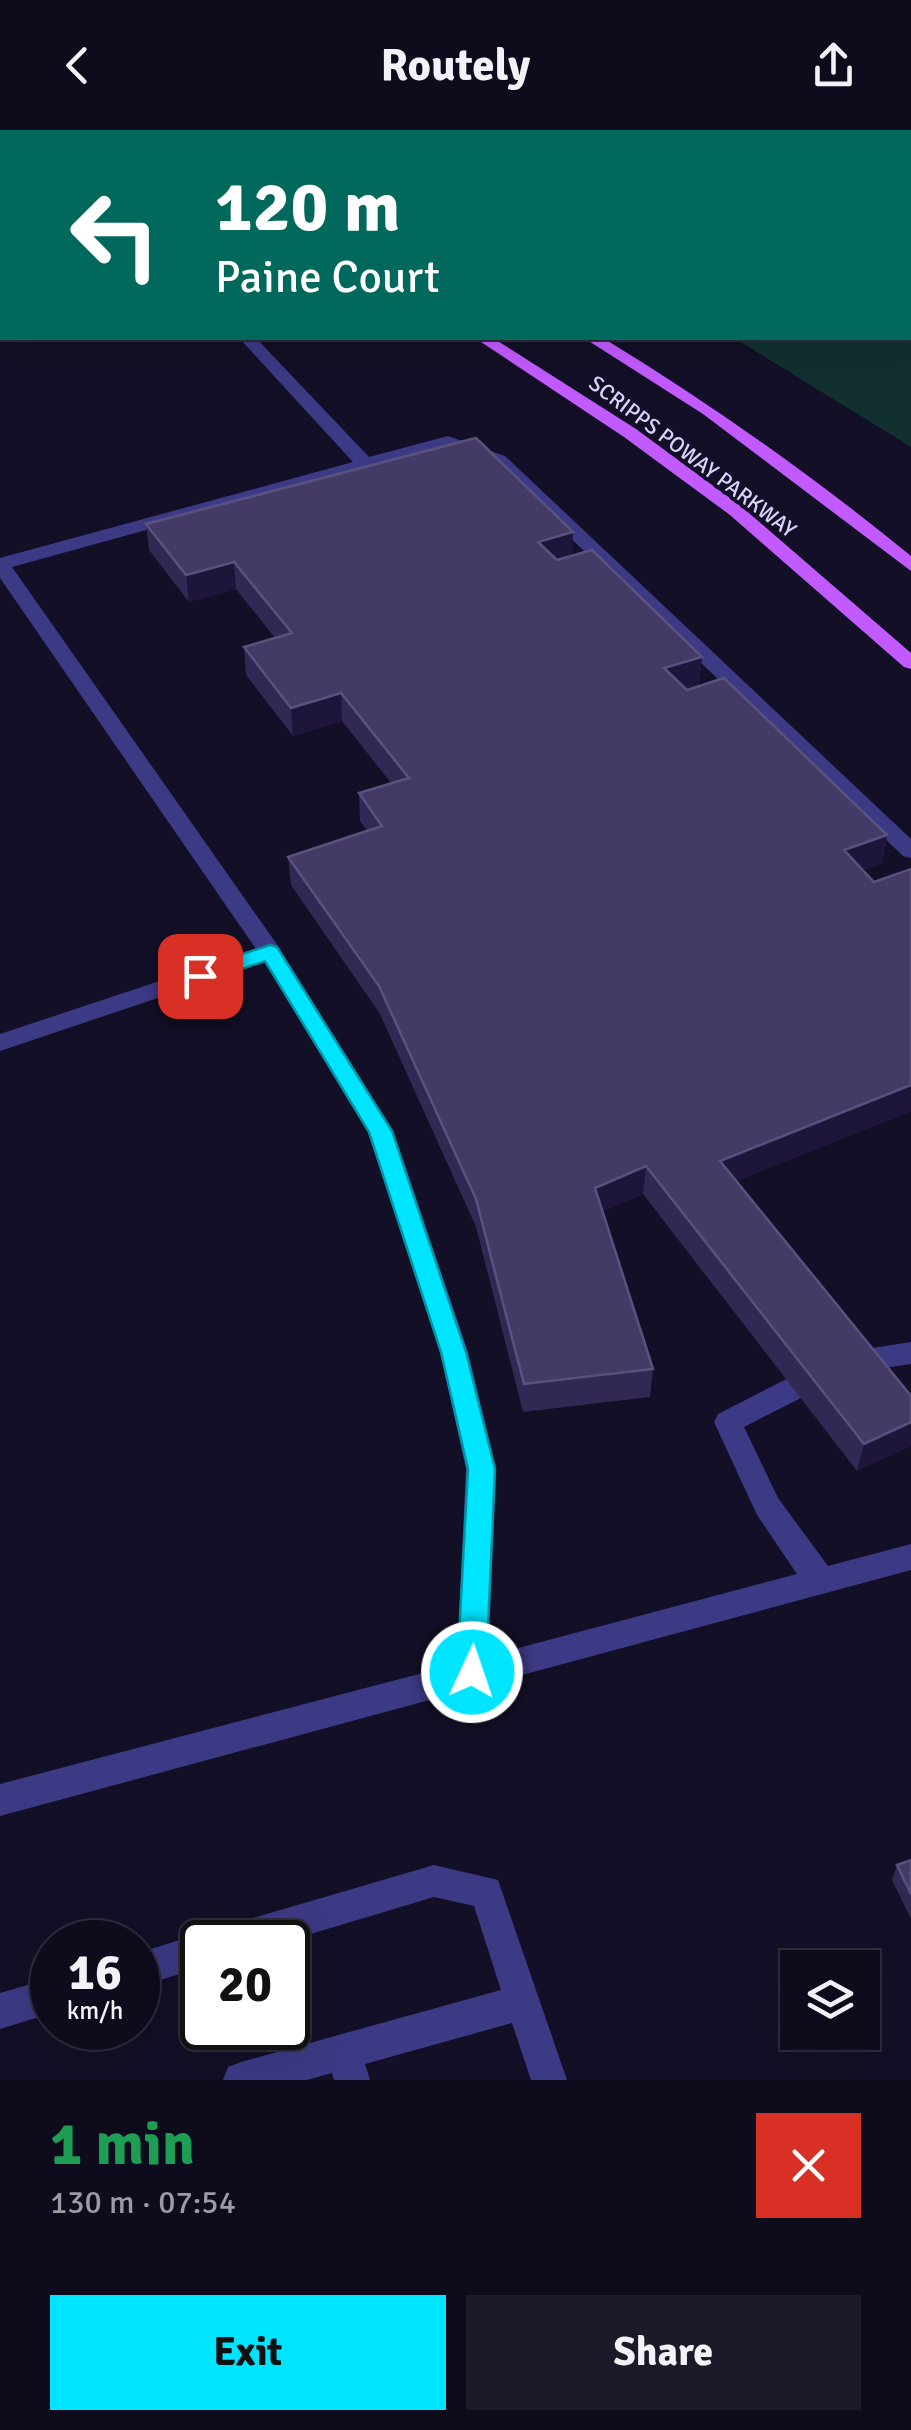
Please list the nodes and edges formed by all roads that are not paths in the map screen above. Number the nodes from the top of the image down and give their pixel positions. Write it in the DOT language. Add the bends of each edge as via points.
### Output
graph roads {
  1 [pos="248,340"];
  2 [pos="486,340"];
  3 [pos="595,340"];
  4 [pos="365,464"];
  5 [pos="0,564"];
  6 [pos="911,565"];
  7 [pos="911,663"];
  8 [pos="911,851"];
  9 [pos="270,952"];
  10 [pos="0,1043"];
  11 [pos="911,1353"];
  12 [pos="911,1557"];
  13 [pos="822,1582"];
  14 [pos="472,1672"];
  15 [pos="0,1800"];
  16 [pos="303,1920"];
  17 [pos="30,2002"];
  18 [pos="523,2002"];
  19 [pos="0,2011"];
  20 [pos="348,2066"];
  21 [pos="241,2080"];
  22 [pos="549,2080"];
  1 -- 4 [label="lane"];
  2 -- 7 [label="main road, SCRIPPS POWAY PARKWAY" via="736,511"];
  3 -- 6 [label="main road, SCRIPPS POWAY PARKWAY" via="709,410"];
  4 -- 5 [label="lane"];
  4 -- 8 [label="lane" via="448,441 499,460"];
  5 -- 9 [label="lane"];
  9 -- 10 [label="lane"];
  9 -- 14 [label="lane" via="380,1131 454,1352 481,1469"];
  11 -- 13 [label="lane" via="846,1362 728,1422 756,1493"];
  12 -- 13 [label="lane"];
  13 -- 14 [label="lane"];
  14 -- 15 [label="lane"];
  16 -- 18 [label="lane" via="434,1881 486,1892"];
  17 -- 19 [label="lane"];
  18 -- 20 [label="lane"];
  18 -- 22 [label="lane"];
  20 -- 21 [label="lane"];
}
